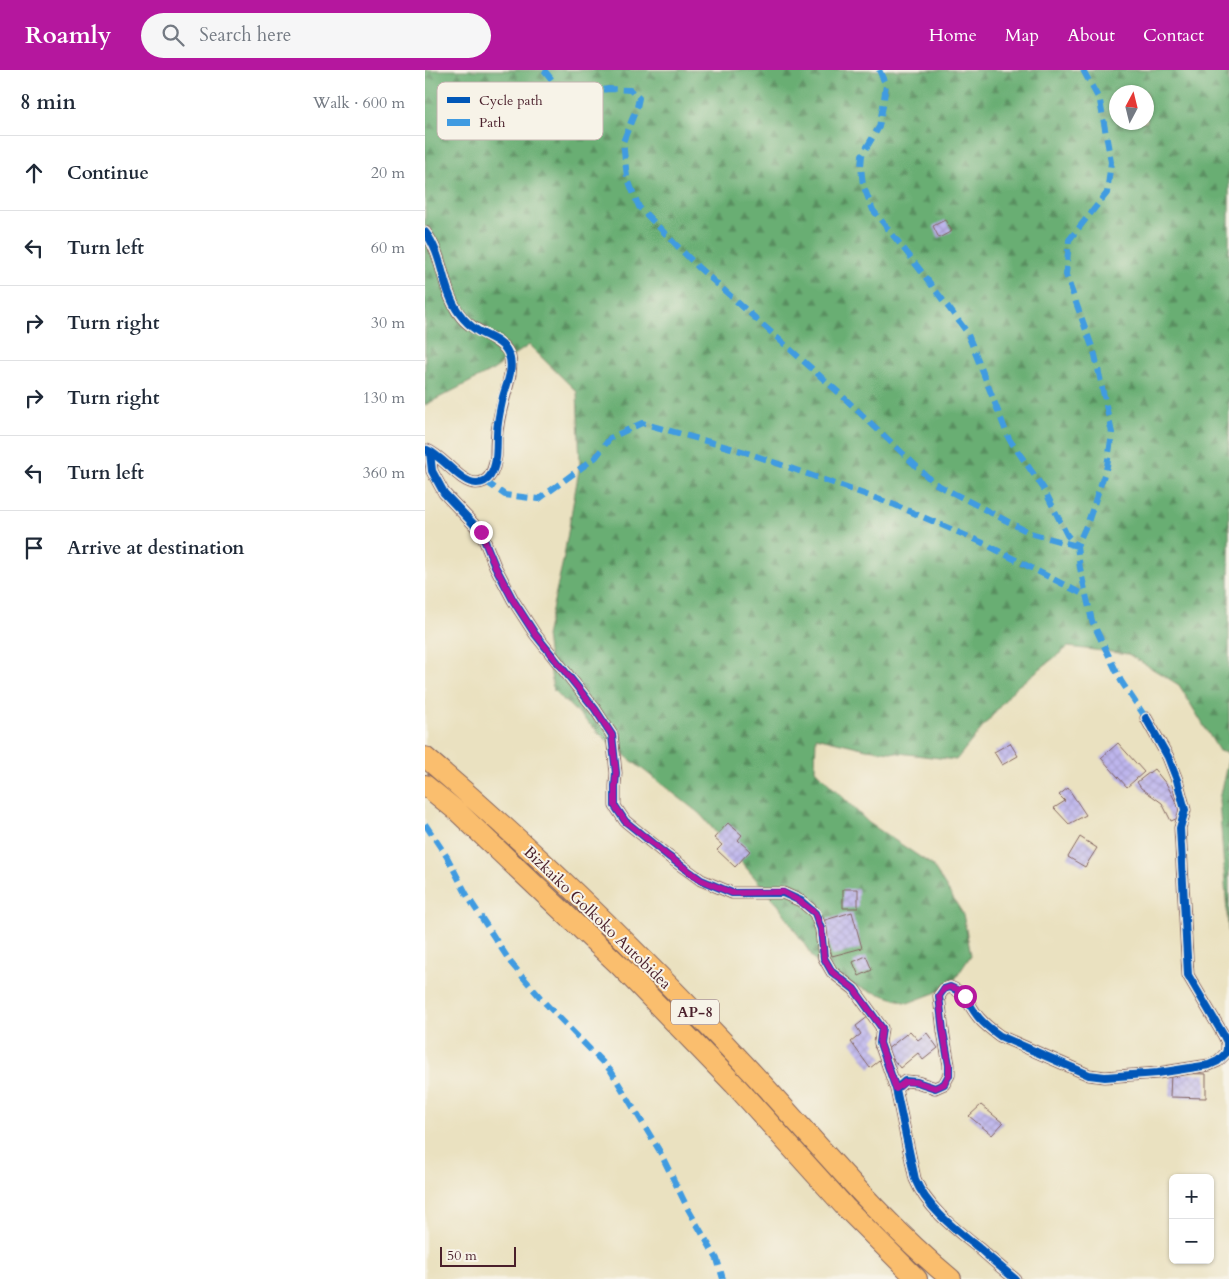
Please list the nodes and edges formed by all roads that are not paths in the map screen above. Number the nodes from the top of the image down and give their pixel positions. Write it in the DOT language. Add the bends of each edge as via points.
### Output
graph roads {
  1 [pos="425,232"];
  2 [pos="428,450"];
  3 [pos="1146,718"];
  4 [pos="425,757"];
  5 [pos="425,785"];
  6 [pos="896,1089"];
  7 [pos="917,1279"];
  8 [pos="951,1279"];
  9 [pos="1015,1279"];
  1 -- 2 [label="street" via="438,255 450,297 458,312 476,330 501,344 511,360 498,425 495,463 490,476 485,481 467,482"];
  2 -- 6 [label="street" via="432,471 444,493 481,532 513,600 612,735 615,806 625,821 701,880 732,893 783,892 815,913 821,929 824,958 832,972 854,989 882,1028 880,1043"];
  3 -- 6 [label="street" via="1168,757 1185,810 1180,828 1188,976 1224,1036 1226,1053 1209,1065 1158,1073 1089,1075 1000,1036 979,1018 959,990 950,987 939,996 949,1075 944,1084 935,1088 905,1082"];
  4 -- 8 [label="highway, Bizkaiko Golkoko Autobidea / AP-8" via="565,882 641,956 873,1205"];
  5 -- 7 [label="highway, Bizkaiko Golkoko Autobidea / AP-8" via="458,812 620,966 734,1084 845,1207"];
  6 -- 9 [label="street" via="920,1190 934,1209"];
}
